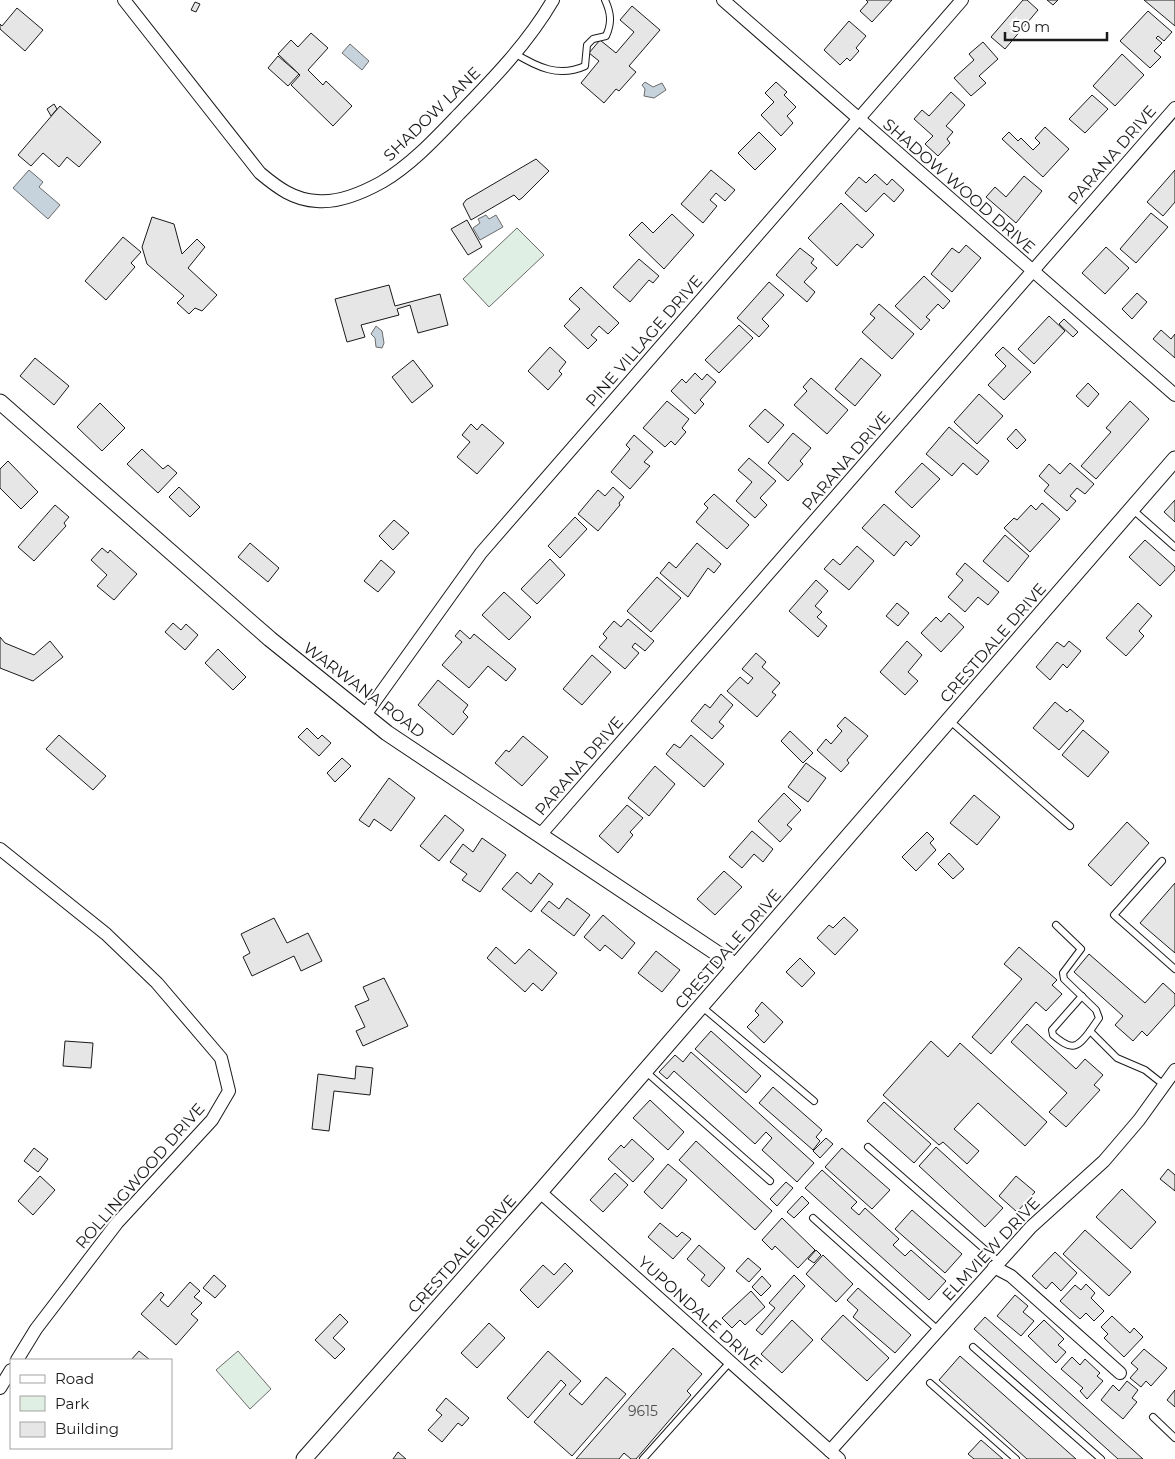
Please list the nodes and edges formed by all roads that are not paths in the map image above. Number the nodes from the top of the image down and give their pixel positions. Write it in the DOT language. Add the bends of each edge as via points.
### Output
graph roads {
  1 [pos="124,0"];
  2 [pos="553,0"];
  3 [pos="605,0"];
  4 [pos="723,0"];
  5 [pos="962,0"];
  6 [pos="514,53"];
  7 [pos="1175,108"];
  8 [pos="858,118"];
  9 [pos="1032,272"];
  10 [pos="1175,395"];
  11 [pos="0,402"];
  12 [pos="1175,459"];
  13 [pos="1132,509"];
  14 [pos="1175,547"];
  15 [pos="365,715"];
  16 [pos="949,720"];
  17 [pos="1070,826"];
  18 [pos="541,834"];
  19 [pos="0,849"];
  20 [pos="1162,861"];
  21 [pos="1056,925"];
  22 [pos="736,966"];
  23 [pos="1175,969"];
  24 [pos="1082,996"];
  25 [pos="701,1006"];
  26 [pos="1090,1031"];
  27 [pos="1175,1070"];
  28 [pos="645,1071"];
  29 [pos="1164,1085"];
  30 [pos="814,1101"];
  31 [pos="868,1147"];
  32 [pos="770,1181"];
  33 [pos="540,1192"];
  34 [pos="813,1218"];
  35 [pos="996,1264"];
  36 [pos="938,1330"];
  37 [pos="973,1348"];
  38 [pos="18,1359"];
  39 [pos="730,1362"];
  40 [pos="10,1372"];
  41 [pos="1120,1373"];
  42 [pos="930,1383"];
  43 [pos="0,1388"];
  44 [pos="1153,1417"];
  45 [pos="1175,1438"];
  46 [pos="834,1455"];
  47 [pos="304,1459"];
  48 [pos="644,1459"];
  49 [pos="1016,1459"];
  50 [pos="1101,1459"];
  1 -- 6 [label="street, SHADOW LANE" via="260,173 294,197 318,202 363,191 383,182 443,131"];
  2 -- 6 [label="street, SHADOW LANE"];
  3 -- 6 [label="lane" via="611,25 606,36 593,39 587,46 585,66 564,71 550,70"];
  4 -- 8 [label="street, SHADOW WOOD DRIVE"];
  5 -- 8 [label="street, PINE VILLAGE DRIVE"];
  7 -- 9 [label="street, PARANA DRIVE"];
  8 -- 9 [label="street, SHADOW WOOD DRIVE"];
  8 -- 15 [label="street, PINE VILLAGE DRIVE" via="481,553"];
  9 -- 10 [label="street, SHADOW WOOD DRIVE"];
  9 -- 18 [label="street, PARANA DRIVE"];
  11 -- 15 [label="street, WARWANA ROAD" via="270,639"];
  12 -- 13 [label="street, CRESTDALE DRIVE"];
  13 -- 14 [label="lane"];
  13 -- 16 [label="street, CRESTDALE DRIVE"];
  15 -- 18 [label="street, WARWANA ROAD" via="387,733"];
  16 -- 17 [label="lane"];
  16 -- 22 [label="street, CRESTDALE DRIVE"];
  18 -- 22 [label="street, WARWANA ROAD"];
  19 -- 38 [label="street, ROLLINGWOOD DRIVE" via="106,934 157,983 220,1058 228,1091 212,1120 117,1223 36,1329"];
  20 -- 23 [label="lane" via="1114,915"];
  21 -- 24 [label="lane" via="1081,949 1062,973"];
  22 -- 25 [label="street, CRESTDALE DRIVE"];
  24 -- 26 [label="lane" via="1096,1010 1099,1018"];
  24 -- 26 [label="lane" via="1052,1030 1053,1035 1066,1046 1074,1046"];
  25 -- 28 [label="street, CRESTDALE DRIVE"];
  25 -- 30 [label="lane"];
  26 -- 29 [label="lane" via="1117,1058 1145,1070"];
  27 -- 29 [label="street, ELMVIEW DRIVE"];
  28 -- 32 [label="lane"];
  28 -- 33 [label="street, CRESTDALE DRIVE"];
  29 -- 35 [label="street, ELMVIEW DRIVE" via="1104,1161 1031,1227"];
  31 -- 35 [label="lane"];
  33 -- 39 [label="street, YUPONDALE DRIVE"];
  33 -- 47 [label="street, CRESTDALE DRIVE"];
  34 -- 36 [label="lane"];
  35 -- 36 [label="street, ELMVIEW DRIVE"];
  35 -- 41 [label="street"];
  36 -- 46 [label="street, ELMVIEW DRIVE"];
  37 -- 50 [label="lane"];
  39 -- 46 [label="street, YUPONDALE DRIVE"];
  39 -- 48 [label="lane"];
  40 -- 43 [label="street"];
  42 -- 49 [label="lane"];
  44 -- 45 [label="lane"];
}
